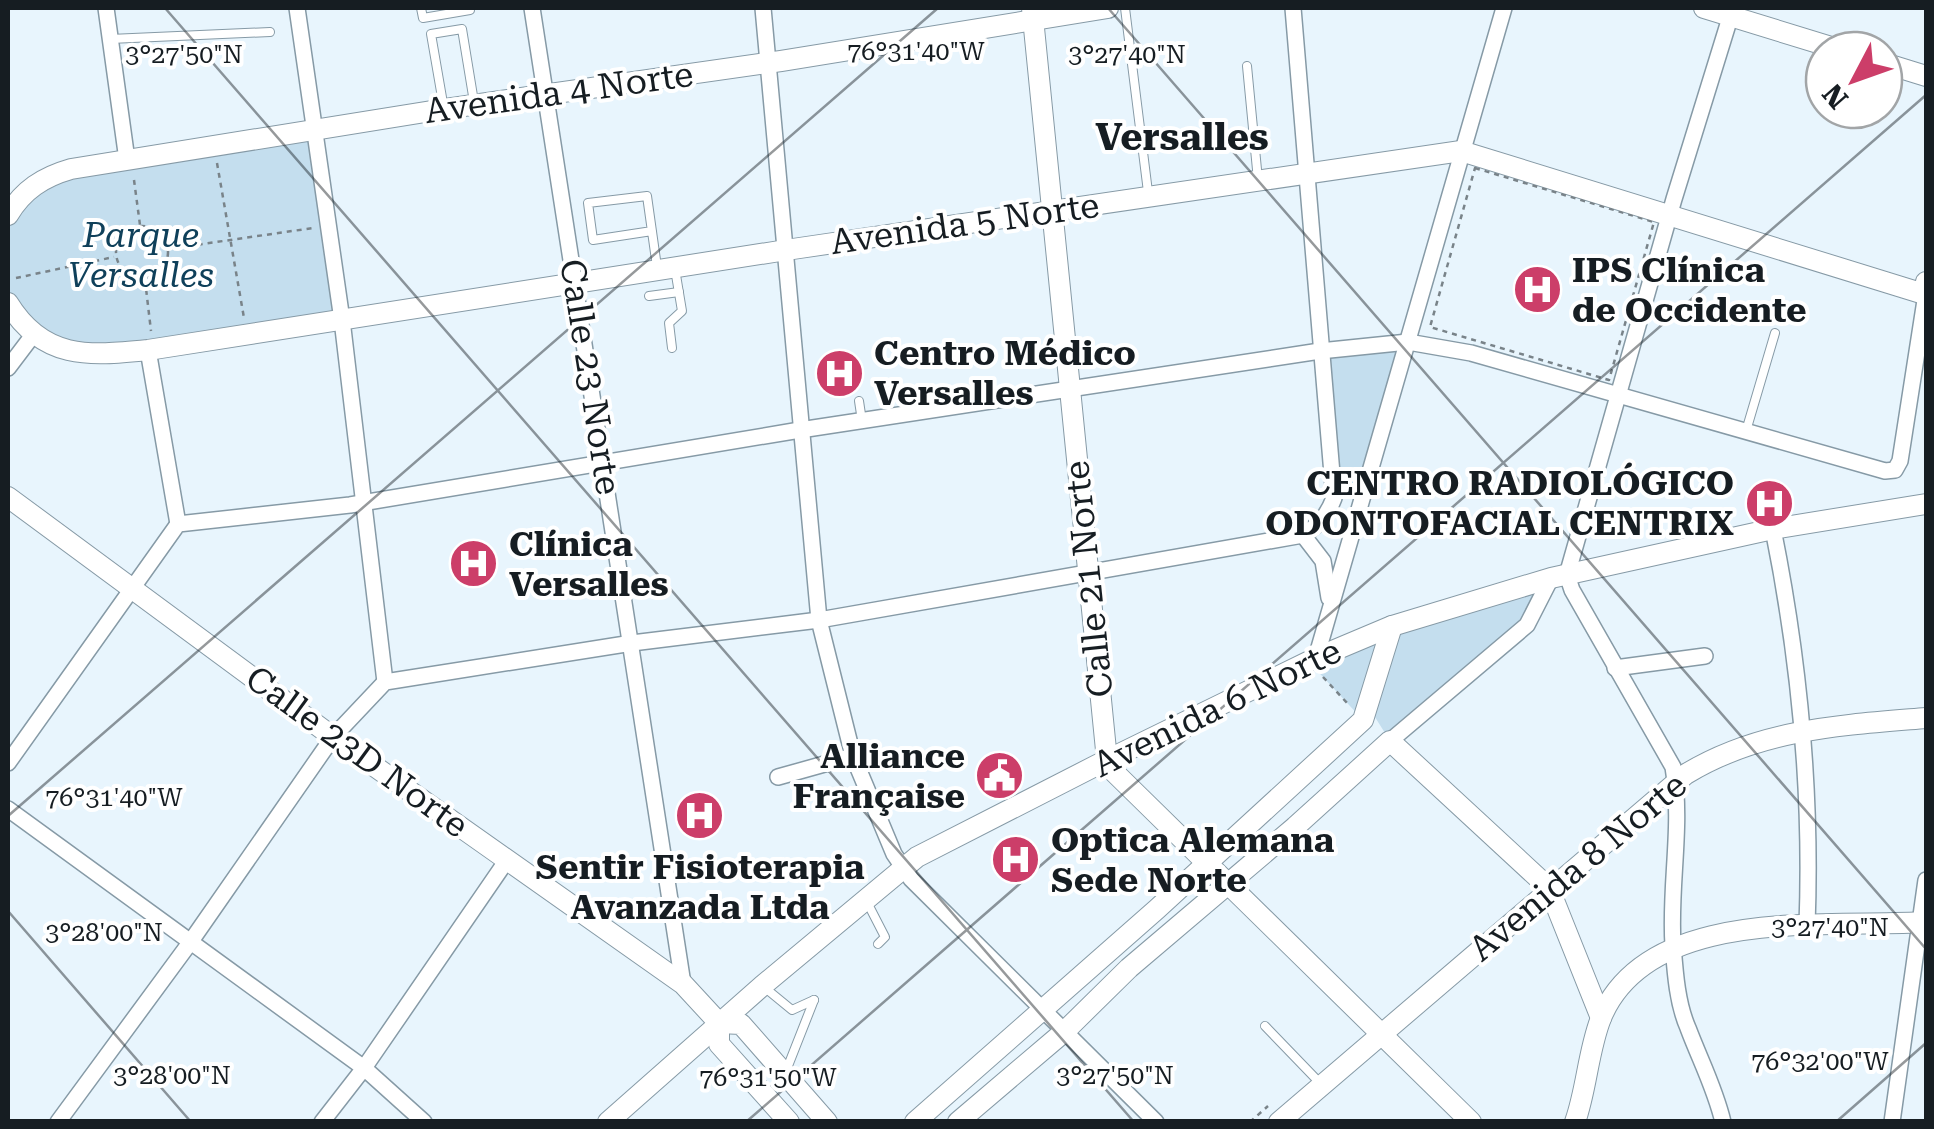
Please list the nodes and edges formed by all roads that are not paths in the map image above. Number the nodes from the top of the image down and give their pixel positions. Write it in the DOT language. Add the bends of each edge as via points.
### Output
graph roads {
  1 [pos="106,8"];
  2 [pos="298,8"];
  3 [pos="421,8"];
  4 [pos="470,8"];
  5 [pos="532,8"];
  6 [pos="763,8"];
  7 [pos="1108,8"];
  8 [pos="1125,8"];
  9 [pos="1293,8"];
  10 [pos="1504,8"];
  11 [pos="1704,8"];
  12 [pos="1732,12"];
  13 [pos="1032,14"];
  14 [pos="270,32"];
  15 [pos="1804,37"];
  16 [pos="110,39"];
  17 [pos="769,63"];
  18 [pos="1247,66"];
  19 [pos="546,94"];
  20 [pos="475,104"];
  21 [pos="444,109"];
  22 [pos="314,129"];
  23 [pos="1461,152"];
  24 [pos="130,167"];
  25 [pos="1306,173"];
  26 [pos="1258,180"];
  27 [pos="1149,197"];
  28 [pos="11,201"];
  29 [pos="1053,211"];
  30 [pos="1671,214"];
  31 [pos="652,231"];
  32 [pos="786,250"];
  33 [pos="666,270"];
  34 [pos="576,284"];
  35 [pos="1926,290"];
  36 [pos="679,292"];
  37 [pos="648,296"];
  38 [pos="8,302"];
  39 [pos="342,320"];
  40 [pos="1776,333"];
  41 [pos="33,335"];
  42 [pos="1408,342"];
  43 [pos="150,343"];
  44 [pos="672,348"];
  45 [pos="1320,351"];
  46 [pos="8,368"];
  47 [pos="1070,391"];
  48 [pos="1619,394"];
  49 [pos="860,401"];
  50 [pos="862,421"];
  51 [pos="800,430"];
  52 [pos="1746,430"];
  53 [pos="604,464"];
  54 [pos="1369,470"];
  55 [pos="1332,476"];
  56 [pos="8,497"];
  57 [pos="364,502"];
  58 [pos="1926,504"];
  59 [pos="178,524"];
  60 [pos="1773,529"];
  61 [pos="1303,536"];
  62 [pos="1088,571"];
  63 [pos="1559,576"];
  64 [pos="133,587"];
  65 [pos="1331,606"];
  66 [pos="819,620"];
  67 [pos="1392,626"];
  68 [pos="632,644"];
  69 [pos="1705,656"];
  70 [pos="1313,660"];
  71 [pos="1615,668"];
  72 [pos="385,682"];
  73 [pos="1926,718"];
  74 [pos="1800,732"];
  75 [pos="333,737"];
  76 [pos="1390,741"];
  77 [pos="853,756"];
  78 [pos="1107,760"];
  79 [pos="8,763"];
  80 [pos="778,776"];
  81 [pos="1676,782"];
  82 [pos="8,809"];
  83 [pos="507,860"];
  84 [pos="1206,864"];
  85 [pos="902,868"];
  86 [pos="1926,880"];
  87 [pos="1228,884"];
  88 [pos="1549,888"];
  89 [pos="866,900"];
  90 [pos="1924,922"];
  91 [pos="1807,926"];
  92 [pos="189,944"];
  93 [pos="878,944"];
  94 [pos="1673,946"];
  95 [pos="683,984"];
  96 [pos="762,986"];
  97 [pos="1045,1009"];
  98 [pos="712,1015"];
  99 [pos="1602,1018"];
  100 [pos="1264,1026"];
  101 [pos="1065,1031"];
  102 [pos="1380,1034"];
  103 [pos="364,1068"];
  104 [pos="785,1074"];
  105 [pos="1322,1085"];
  106 [pos="58,1122"];
  107 [pos="322,1122"];
  108 [pos="424,1122"];
  109 [pos="608,1122"];
  110 [pos="789,1122"];
  111 [pos="827,1122"];
  112 [pos="915,1122"];
  113 [pos="958,1122"];
  114 [pos="1156,1122"];
  115 [pos="1279,1122"];
  116 [pos="1471,1122"];
  117 [pos="1575,1122"];
  118 [pos="1723,1122"];
  119 [pos="1892,1122"];
  1 -- 16 [label="street"];
  2 -- 22 [label="street"];
  3 -- 4 [label="lane" via="423,18"];
  5 -- 19 [label="street, Calle 23 Norte"];
  6 -- 17 [label="street"];
  7 -- 13 [label="street, Avenida 4 Norte"];
  8 -- 27 [label="lane"];
  9 -- 25 [label="street"];
  10 -- 23 [label="street"];
  11 -- 12 [label="street"];
  12 -- 15 [label="street"];
  12 -- 30 [label="street"];
  13 -- 17 [label="street, Avenida 4 Norte"];
  13 -- 29 [label="street, Calle 21 Norte"];
  14 -- 16 [label="lane"];
  16 -- 24 [label="street"];
  17 -- 19 [label="street, Avenida 4 Norte"];
  17 -- 32 [label="street"];
  18 -- 26 [label="lane"];
  19 -- 20 [label="street, Avenida 4 Norte"];
  19 -- 34 [label="street, Calle 23 Norte"];
  20 -- 21 [label="street, Avenida 4 Norte"];
  20 -- 21 [label="lane" via="462,29 431,34"];
  21 -- 22 [label="street, Avenida 4 Norte"];
  22 -- 24 [label="street, Avenida 4 Norte"];
  22 -- 39 [label="street"];
  23 -- 25 [label="street, Avenida 5 Norte"];
  23 -- 30 [label="street, Avenida 5 Norte"];
  23 -- 42 [label="street"];
  24 -- 28 [label="street, Avenida 4 Norte" via="52,174"];
  25 -- 26 [label="street, Avenida 5 Norte"];
  25 -- 45 [label="street"];
  26 -- 27 [label="street, Avenida 5 Norte"];
  27 -- 29 [label="street, Avenida 5 Norte"];
  29 -- 32 [label="street, Avenida 5 Norte"];
  29 -- 47 [label="street, Calle 21 Norte"];
  30 -- 35 [label="street, Avenida 5 Norte"];
  30 -- 48 [label="street"];
  31 -- 31 [label="lane" via="647,196 588,204 593,240"];
  31 -- 33 [label="lane"];
  32 -- 33 [label="street, Avenida 5 Norte"];
  32 -- 51 [label="street"];
  33 -- 34 [label="street, Avenida 5 Norte"];
  33 -- 36 [label="lane"];
  34 -- 39 [label="street, Avenida 5 Norte"];
  34 -- 53 [label="street, Calle 23 Norte"];
  35 -- 52 [label="street" via="1895,470"];
  36 -- 37 [label="lane"];
  36 -- 44 [label="lane" via="682,311 669,322"];
  38 -- 41 [label="street"];
  39 -- 43 [label="street, Avenida 5 Norte"];
  39 -- 57 [label="street"];
  40 -- 52 [label="lane"];
  41 -- 43 [label="street, Avenida 5 Norte" via="76,353"];
  41 -- 46 [label="street"];
  42 -- 45 [label="street"];
  42 -- 48 [label="street"];
  42 -- 54 [label="street"];
  43 -- 59 [label="street"];
  45 -- 47 [label="street"];
  45 -- 55 [label="street"];
  47 -- 50 [label="street"];
  47 -- 62 [label="street, Calle 21 Norte"];
  48 -- 52 [label="street"];
  48 -- 63 [label="street"];
  49 -- 50 [label="lane"];
  50 -- 51 [label="street"];
  51 -- 53 [label="street"];
  51 -- 66 [label="street"];
  53 -- 57 [label="street"];
  53 -- 68 [label="street, Calle 23 Norte"];
  54 -- 55 [label="street" via="1356,488"];
  54 -- 65 [label="street"];
  55 -- 61 [label="street" via="1328,513"];
  56 -- 64 [label="street, Calle 23D Norte"];
  57 -- 59 [label="street"];
  57 -- 72 [label="street"];
  58 -- 60 [label="street, Avenida 6 Norte"];
  59 -- 64 [label="street"];
  60 -- 63 [label="street, Avenida 6 Norte"];
  60 -- 74 [label="street"];
  61 -- 62 [label="street"];
  61 -- 65 [label="street" via="1322,560"];
  62 -- 66 [label="street"];
  62 -- 78 [label="street, Calle 21 Norte"];
  63 -- 67 [label="street, Avenida 6 Norte"];
  63 -- 71 [label="street"];
  63 -- 76 [label="street" via="1527,625"];
  64 -- 75 [label="street, Calle 23D Norte"];
  64 -- 79 [label="street"];
  65 -- 70 [label="street"];
  66 -- 68 [label="street"];
  66 -- 77 [label="street"];
  67 -- 70 [label="street, Avenida 6 Norte"];
  67 -- 84 [label="street" via="1363,720"];
  68 -- 72 [label="street"];
  68 -- 95 [label="street, Calle 23 Norte"];
  69 -- 71 [label="street"];
  70 -- 78 [label="street, Avenida 6 Norte"];
  71 -- 81 [label="street"];
  72 -- 75 [label="street"];
  73 -- 74 [label="street, Avenida 8 Norte"];
  74 -- 81 [label="street, Avenida 8 Norte" via="1749,742"];
  74 -- 91 [label="street"];
  75 -- 83 [label="street, Calle 23D Norte"];
  75 -- 92 [label="street"];
  76 -- 87 [label="street"];
  76 -- 88 [label="street"];
  77 -- 80 [label="street"];
  77 -- 85 [label="street"];
  78 -- 84 [label="street"];
  78 -- 85 [label="street, Avenida 6 Norte"];
  81 -- 88 [label="street, Avenida 8 Norte"];
  81 -- 94 [label="street"];
  82 -- 92 [label="street"];
  83 -- 95 [label="street, Calle 23D Norte"];
  83 -- 103 [label="street"];
  84 -- 87 [label="street"];
  84 -- 97 [label="street"];
  85 -- 89 [label="street, Avenida 6 Norte"];
  85 -- 97 [label="street"];
  86 -- 90 [label="street"];
  87 -- 101 [label="street"];
  87 -- 102 [label="street"];
  88 -- 99 [label="street"];
  88 -- 102 [label="street, Avenida 8 Norte"];
  89 -- 93 [label="lane" via="885,937"];
  89 -- 96 [label="street, Avenida 6 Norte"];
  90 -- 91 [label="street"];
  90 -- 119 [label="street"];
  91 -- 94 [label="street" via="1714,933"];
  92 -- 103 [label="street"];
  92 -- 106 [label="street"];
  94 -- 99 [label="street" via="1628,981"];
  94 -- 118 [label="street" via="1686,1026"];
  95 -- 98 [label="street, Calle 23D Norte"];
  96 -- 98 [label="street, Avenida 6 Norte"];
  96 -- 104 [label="lane" via="792,1010 814,1000"];
  97 -- 101 [label="street"];
  97 -- 112 [label="street"];
  98 -- 104 [label="street" via="741,1024"];
  98 -- 109 [label="street, Avenida 6 Norte"];
  98 -- 110 [label="street" via="719,1044"];
  99 -- 117 [label="street"];
  100 -- 105 [label="lane"];
  101 -- 113 [label="street"];
  101 -- 114 [label="street"];
  102 -- 105 [label="street, Avenida 8 Norte"];
  102 -- 116 [label="street"];
  103 -- 107 [label="street"];
  103 -- 108 [label="street"];
  104 -- 111 [label="street"];
  105 -- 115 [label="street, Avenida 8 Norte"];
}
